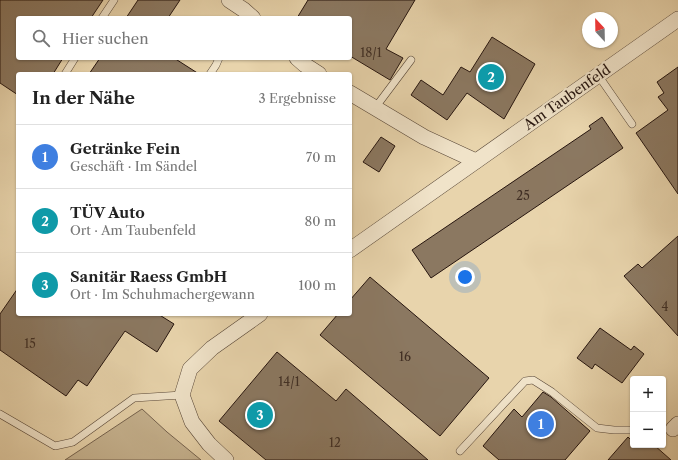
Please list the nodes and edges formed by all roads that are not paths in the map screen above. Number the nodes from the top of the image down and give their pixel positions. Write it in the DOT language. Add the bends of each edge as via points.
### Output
graph roads {
  1 [pos="114,0"];
  2 [pos="229,0"];
  3 [pos="246,15"];
  4 [pos="103,16"];
  5 [pos="678,19"];
  6 [pos="74,60"];
  7 [pos="218,60"];
  8 [pos="299,60"];
  9 [pos="410,60"];
  10 [pos="65,72"];
  11 [pos="211,72"];
  12 [pos="316,72"];
  13 [pos="598,75"];
  14 [pos="352,94"];
  15 [pos="374,108"];
  16 [pos="632,124"];
  17 [pos="476,161"];
  18 [pos="352,249"];
  19 [pos="257,316"];
  20 [pos="182,395"];
  21 [pos="0,414"];
  22 [pos="630,430"];
  23 [pos="460,451"];
  24 [pos="226,460"];
  1 -- 4 [label="lane"];
  2 -- 3 [label="street"];
  5 -- 13 [label="street, Am Taubenfeld"];
  6 -- 10 [label="lane"];
  7 -- 11 [label="lane"];
  8 -- 12 [label="street"];
  9 -- 15 [label="lane"];
  13 -- 16 [label="lane"];
  13 -- 17 [label="street, Am Taubenfeld"];
  14 -- 15 [label="street"];
  15 -- 17 [label="street" via="424,137"];
  17 -- 18 [label="street, Am Taubenfeld"];
  19 -- 20 [label="street" via="212,348 190,369"];
  20 -- 21 [label="lane" via="134,398 73,442 55,446"];
  20 -- 24 [label="street" via="192,422 209,444"];
  22 -- 23 [label="lane" via="597,428 552,392 529,380 525,381"];
}
